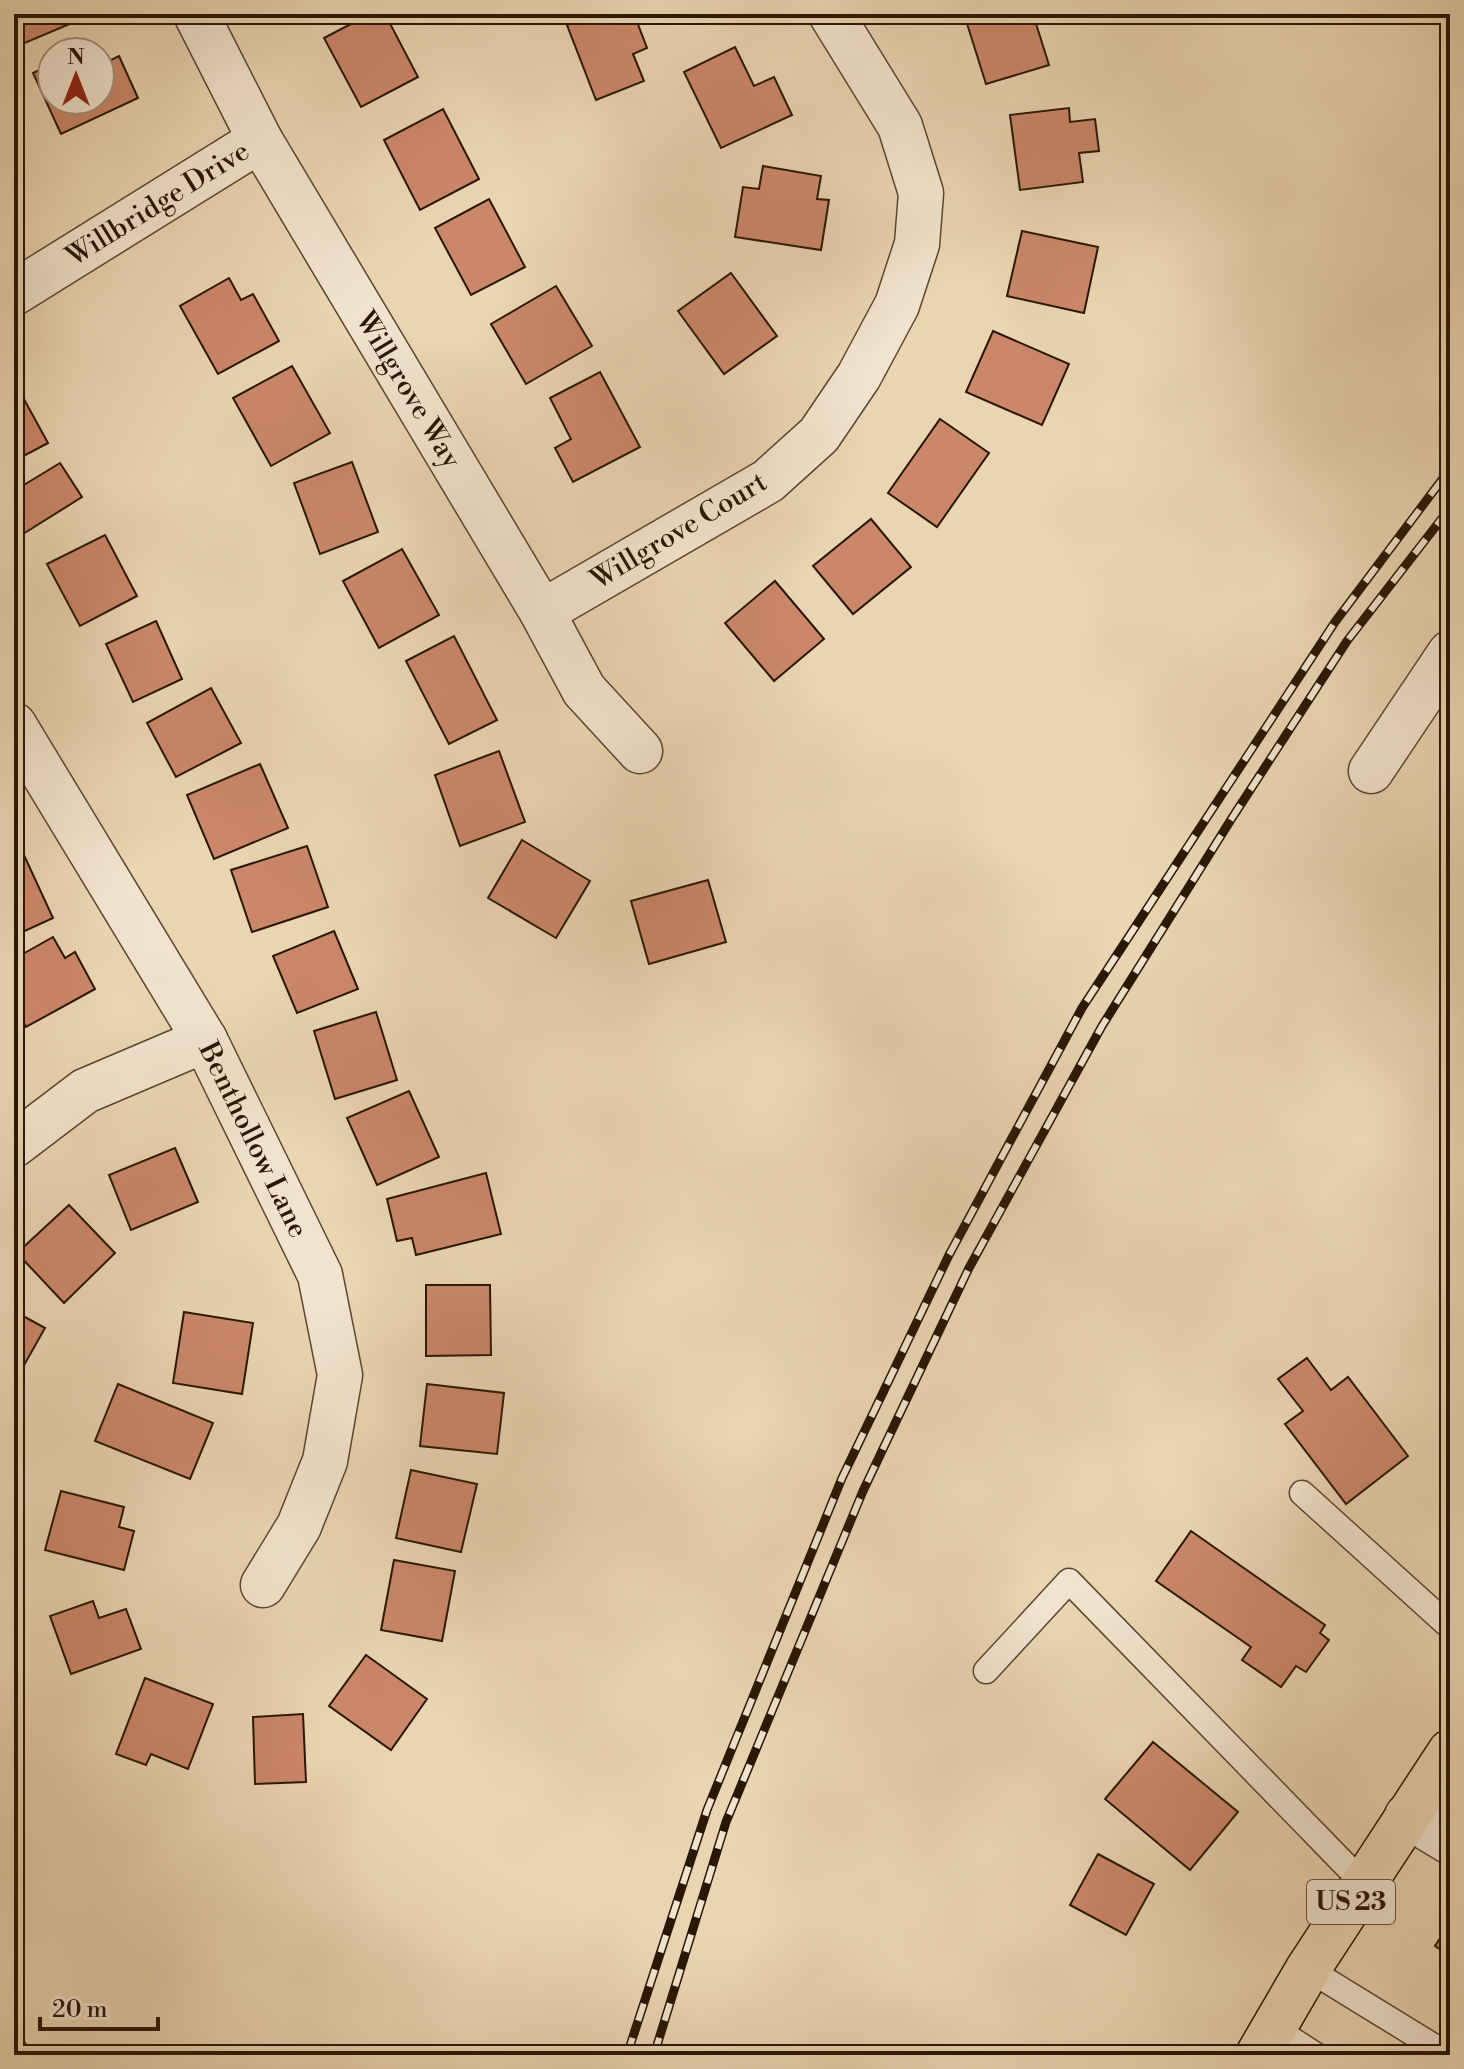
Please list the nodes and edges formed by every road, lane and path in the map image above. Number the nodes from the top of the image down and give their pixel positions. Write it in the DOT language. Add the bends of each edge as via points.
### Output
graph roads {
  1 [pos="196,14"];
  2 [pos="831,14"];
  3 [pos="260,140"];
  4 [pos="14,293"];
  5 [pos="542,612"];
  6 [pos="1450,653"];
  7 [pos="14,725"];
  8 [pos="640,751"];
  9 [pos="1371,771"];
  10 [pos="205,1040"];
  11 [pos="14,1145"];
  12 [pos="1302,1493"];
  13 [pos="263,1585"];
  14 [pos="1450,1627"];
  15 [pos="986,1671"];
  16 [pos="1450,1752"];
  17 [pos="1407,1816"];
  18 [pos="1450,1842"];
  19 [pos="1363,1883"];
  20 [pos="1308,1969"];
  21 [pos="1266,2042"];
  22 [pos="1316,2055"];
  23 [pos="1448,2055"];
  1 -- 3 [label="street, Willgrove Way"];
  2 -- 5 [label="street, Willgrove Court" via="900,126 921,193 917,244 897,305 819,435 768,481"];
  3 -- 4 [label="street, Willbridge Drive"];
  3 -- 5 [label="street, Willgrove Way"];
  5 -- 8 [label="street, Willgrove Way" via="584,690"];
  6 -- 9 [label="street"];
  7 -- 10 [label="street, Benthollow Lane"];
  10 -- 11 [label="street" via="85,1091"];
  10 -- 13 [label="street, Benthollow Lane" via="320,1275 340,1375 325,1461 299,1526"];
  12 -- 14 [label="lane"];
  15 -- 19 [label="lane" via="1069,1581"];
  16 -- 17 [label="main road, US 23"];
  17 -- 18 [label="street"];
  17 -- 19 [label="main road, US 23"];
  19 -- 20 [label="main road, US 23"];
  20 -- 21 [label="main road, US 23"];
  20 -- 23 [label="lane"];
  21 -- 22 [label="lane"];
}
